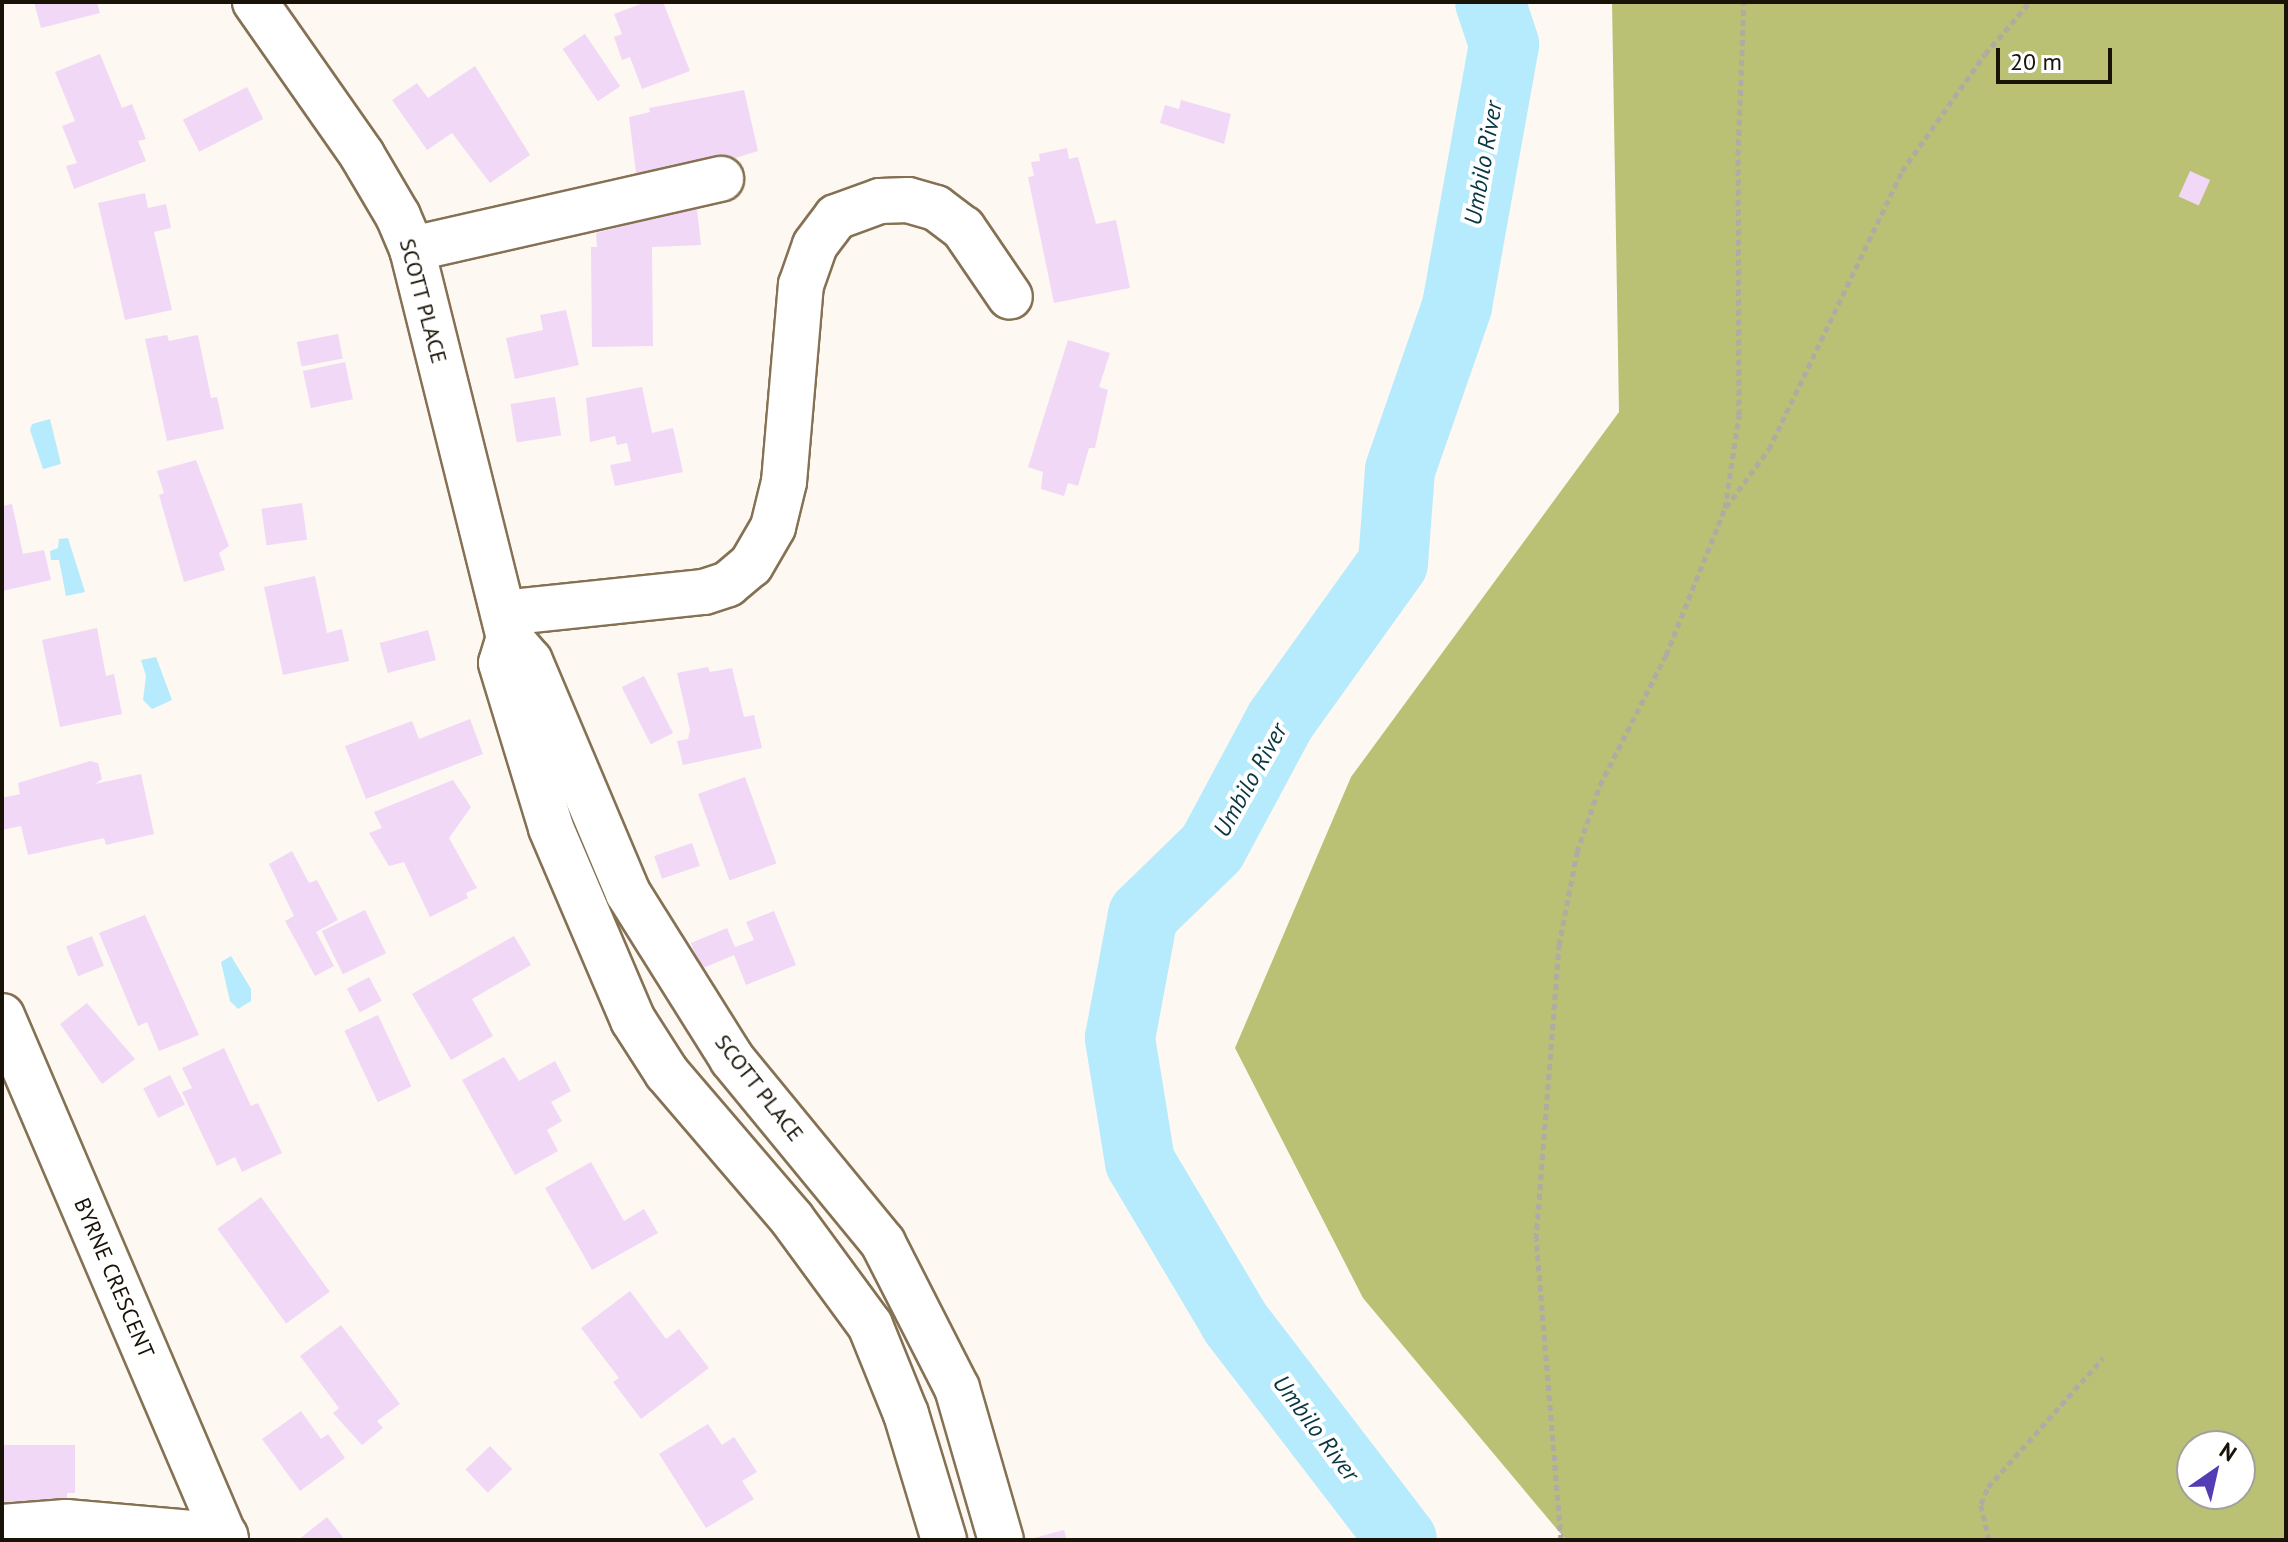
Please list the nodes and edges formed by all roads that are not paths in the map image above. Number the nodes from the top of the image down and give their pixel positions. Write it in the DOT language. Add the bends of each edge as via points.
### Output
graph roads {
  1 [pos="255,2"];
  2 [pos="721,179"];
  3 [pos="412,249"];
  4 [pos="1010,297"];
  5 [pos="506,625"];
  6 [pos="2,1016"];
  7 [pos="2,1527"];
  8 [pos="226,1538"];
  9 [pos="944,1540"];
  10 [pos="1001,1540"];
  1 -- 3 [label="street, SCOTT PLACE" via="362,155"];
  2 -- 3 [label="street"];
  3 -- 5 [label="street, SCOTT PLACE"];
  4 -- 5 [label="street" via="963,228 936,208 908,200 880,201 836,217 815,245 801,285 784,482 773,527 751,565 728,584 704,592"];
  5 -- 9 [label="street, SCOTT PLACE" via="501,663 551,828 633,1020 667,1073 792,1219 870,1325 906,1414"];
  5 -- 10 [label="street, SCOTT PLACE" via="530,661 628,893 677,979 732,1059 883,1243 918,1305 957,1388"];
  6 -- 8 [label="street, BYRNE CRESCENT"];
  7 -- 8 [label="street" via="66,1522"];
}
